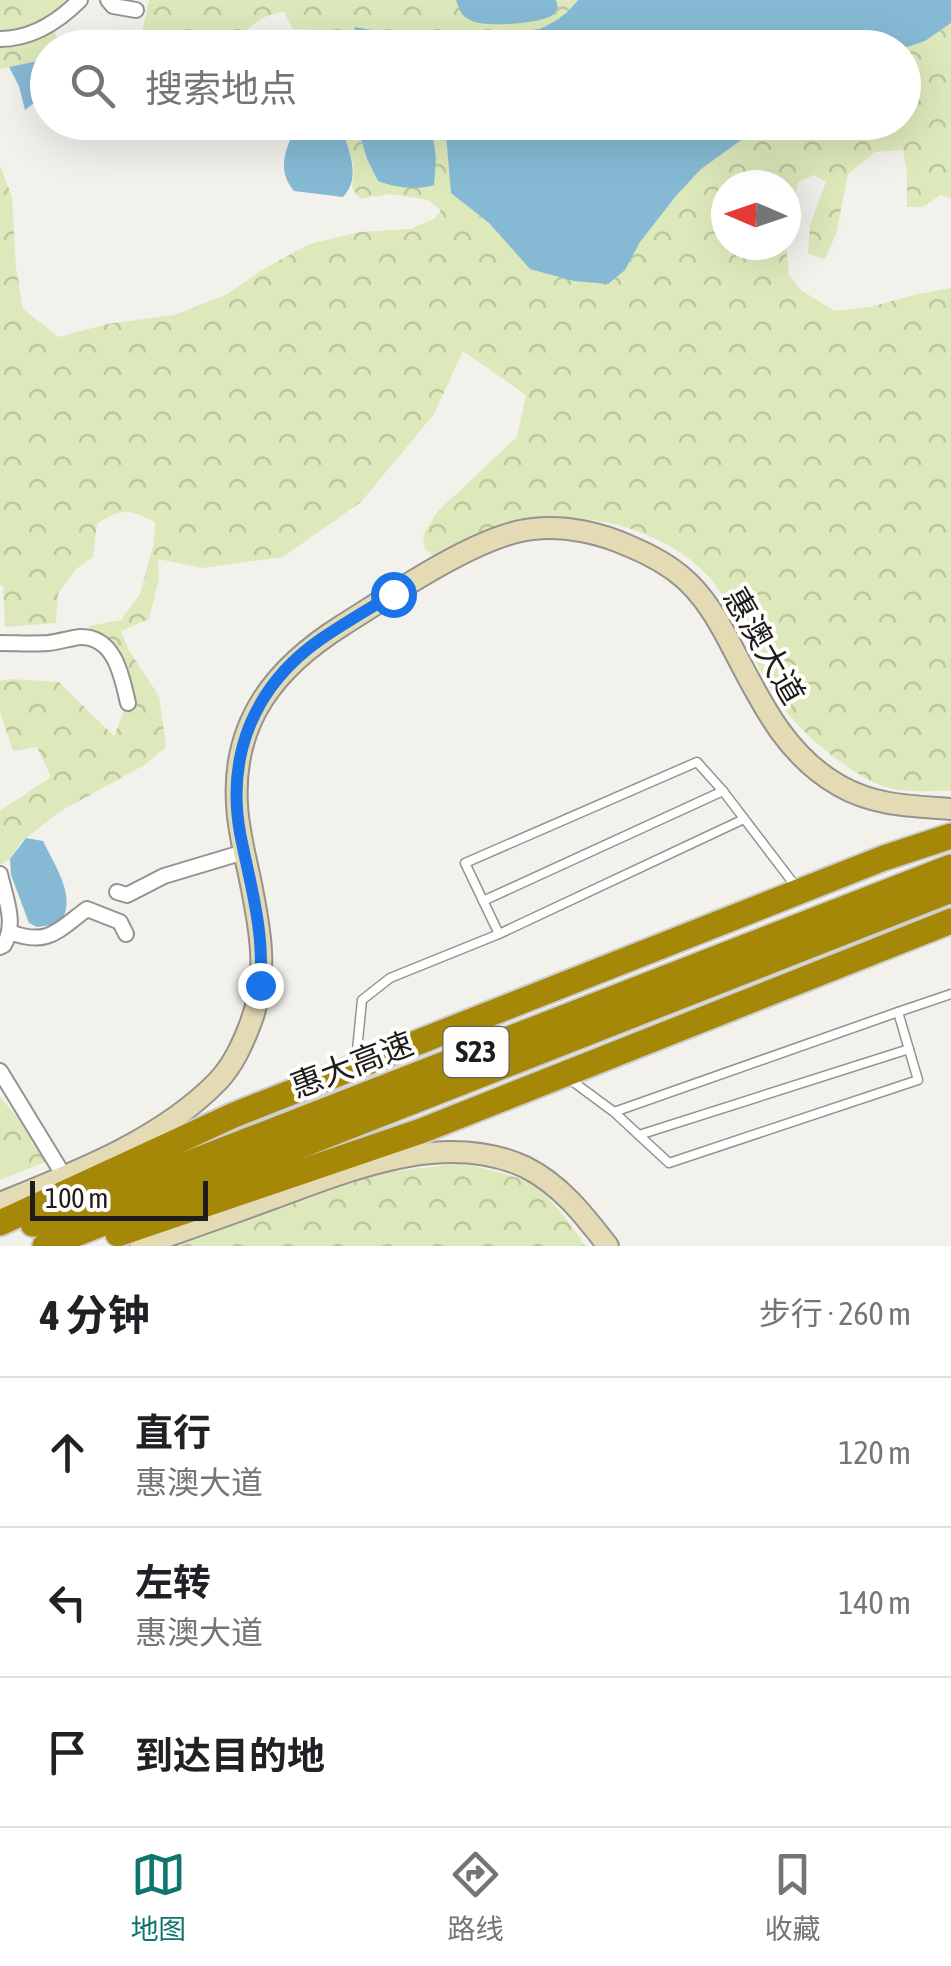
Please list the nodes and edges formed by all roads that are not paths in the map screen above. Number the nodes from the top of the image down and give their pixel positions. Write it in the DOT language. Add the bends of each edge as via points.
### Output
graph roads {
  1 [pos="80,0"];
  2 [pos="108,0"];
  3 [pos="136,10"];
  4 [pos="39,30"];
  5 [pos="30,34"];
  6 [pos="0,39"];
  7 [pos="0,642"];
  8 [pos="128,703"];
  9 [pos="724,790"];
  10 [pos="951,809"];
  11 [pos="744,819"];
  12 [pos="951,836"];
  13 [pos="244,852"];
  14 [pos="951,867"];
  15 [pos="0,874"];
  16 [pos="951,890"];
  17 [pos="800,891"];
  18 [pos="116,892"];
  19 [pos="483,901"];
  20 [pos="951,921"];
  21 [pos="10,932"];
  22 [pos="126,934"];
  23 [pos="499,934"];
  24 [pos="0,947"];
  25 [pos="951,994"];
  26 [pos="898,1012"];
  27 [pos="909,1049"];
  28 [pos="356,1066"];
  29 [pos="0,1071"];
  30 [pos="564,1075"];
  31 [pos="614,1112"];
  32 [pos="638,1135"];
  33 [pos="64,1176"];
  34 [pos="0,1204"];
  35 [pos="0,1223"];
  36 [pos="0,1236"];
  37 [pos="45,1246"];
  38 [pos="85,1246"];
  39 [pos="141,1246"];
  40 [pos="608,1246"];
  1 -- 4 [label="street"];
  2 -- 3 [label="street"];
  5 -- 6 [label="street"];
  7 -- 8 [label="street" via="94,639 118,664"];
  9 -- 11 [label="lane"];
  9 -- 19 [label="lane"];
  9 -- 19 [label="lane" via="698,762 466,863"];
  10 -- 13 [label="street, 惠澳大道" via="884,804 817,771 773,723 684,576 612,538 532,529 469,551 393,594 318,641 279,676 252,717 239,758"];
  11 -- 17 [label="lane"];
  11 -- 23 [label="lane"];
  12 -- 17 [label="highway"];
  13 -- 18 [label="street" via="164,876 127,895"];
  13 -- 33 [label="street, 惠澳大道" via="263,958 256,1010 237,1056 171,1120"];
  14 -- 36 [label="highway, 惠大高速 / S23"];
  15 -- 21 [label="street"];
  16 -- 37 [label="highway, 惠大高速 / S23"];
  17 -- 28 [label="highway"];
  19 -- 23 [label="lane"];
  20 -- 30 [label="highway"];
  21 -- 22 [label="street" via="47,937 87,909 120,922"];
  21 -- 24 [label="street"];
  23 -- 28 [label="lane" via="390,978 362,1000"];
  25 -- 26 [label="lane"];
  26 -- 27 [label="lane"];
  26 -- 31 [label="lane"];
  27 -- 32 [label="lane"];
  27 -- 32 [label="lane" via="918,1080 669,1163"];
  28 -- 35 [label="highway" via="234,1114"];
  29 -- 33 [label="street"];
  30 -- 31 [label="lane"];
  30 -- 38 [label="highway" via="421,1132"];
  31 -- 32 [label="lane"];
  33 -- 34 [label="street, 惠澳大道"];
  39 -- 40 [label="street" via="373,1164 450,1152 526,1168 566,1196"];
}
